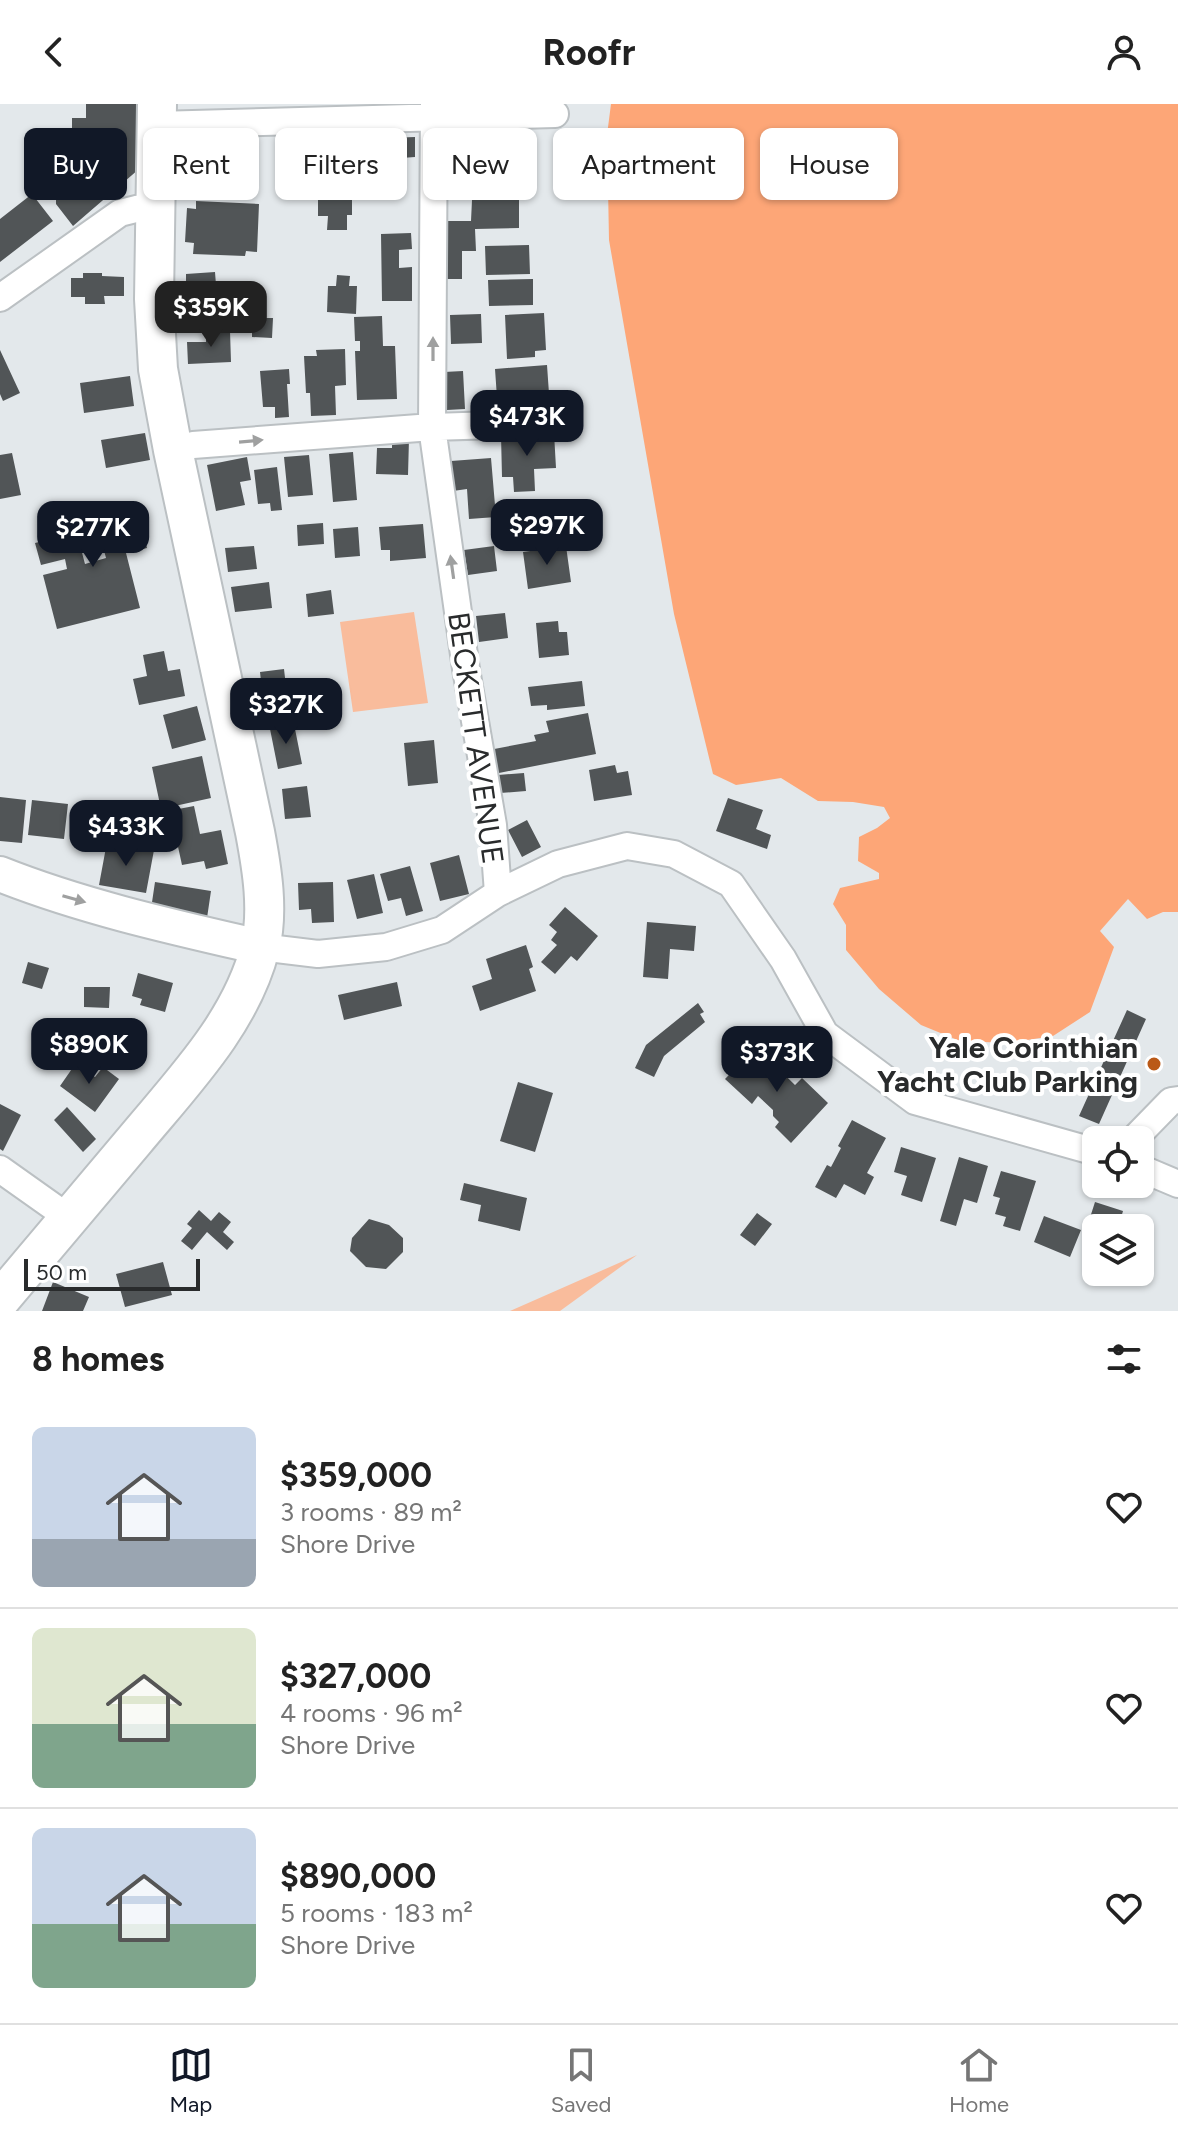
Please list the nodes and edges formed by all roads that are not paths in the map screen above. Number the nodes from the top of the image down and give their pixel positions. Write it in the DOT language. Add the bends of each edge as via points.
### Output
graph roads {
  1 [pos="434,111"];
  2 [pos="157,114"];
  3 [pos="555,114"];
  4 [pos="155,207"];
  5 [pos="0,298"];
  6 [pos="563,423"];
  7 [pos="432,427"];
  8 [pos="173,450"];
  9 [pos="0,874"];
  10 [pos="498,893"];
  11 [pos="260,947"];
  12 [pos="1178,1100"];
  13 [pos="1147,1126"];
  14 [pos="1082,1148"];
  15 [pos="0,1169"];
  16 [pos="1154,1174"];
  17 [pos="1178,1184"];
  18 [pos="69,1218"];
  19 [pos="0,1300"];
  1 -- 2 [label="street"];
  1 -- 3 [label="street"];
  7 -- 1 [label="street, BECKETT AVENUE, one-way"];
  2 -- 4 [label="main road"];
  4 -- 5 [label="street" via="120,213"];
  4 -- 8 [label="main road" via="156,348"];
  6 -- 7 [label="street"];
  8 -- 7 [label="street, one-way"];
  10 -- 7 [label="street, BECKETT AVENUE, one-way" via="493,825"];
  8 -- 11 [label="main road" via="259,853 264,904"];
  9 -- 11 [label="street, one-way" via="111,910"];
  10 -- 11 [label="street" via="442,930 386,947 318,954"];
  10 -- 14 [label="street" via="558,864 627,846 674,854 731,884 783,959 825,1034 915,1101"];
  11 -- 18 [label="main road" via="248,981 212,1044"];
  12 -- 13 [label="street"];
  15 -- 18 [label="street"];
  16 -- 17 [label="street"];
  18 -- 19 [label="main road"];
}
